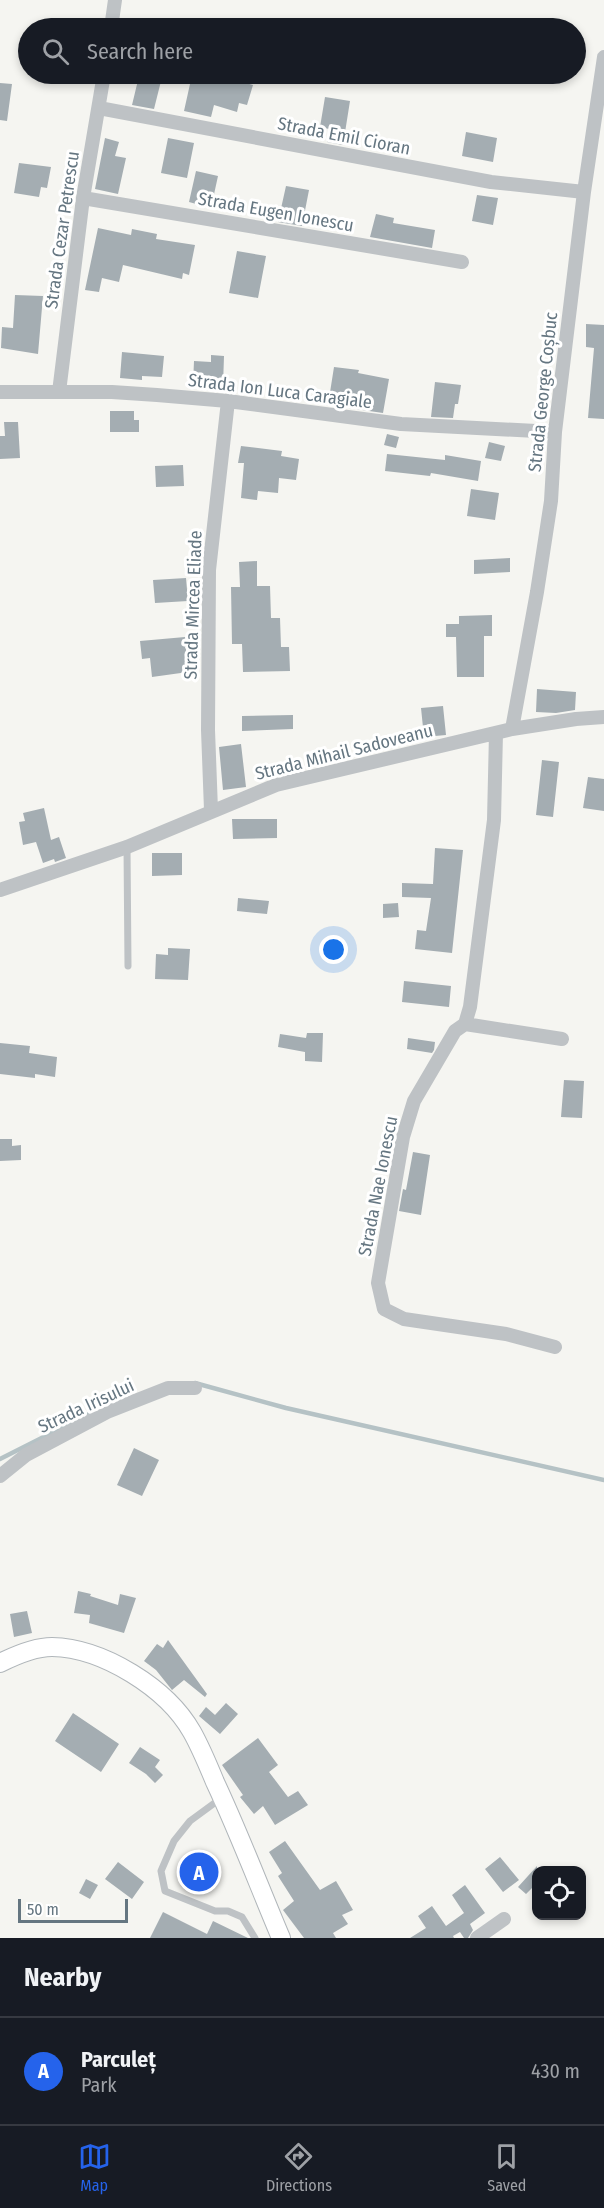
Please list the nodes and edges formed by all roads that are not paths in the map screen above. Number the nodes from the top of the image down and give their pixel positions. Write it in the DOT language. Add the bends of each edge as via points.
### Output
graph roads {
  1 [pos="115,0"];
  2 [pos="112,18"];
  3 [pos="604,57"];
  4 [pos="103,84"];
  5 [pos="99,108"];
  6 [pos="584,192"];
  7 [pos="83,198"];
  8 [pos="462,262"];
  9 [pos="0,392"];
  10 [pos="59,392"];
  11 [pos="228,401"];
  12 [pos="555,432"];
  13 [pos="604,717"];
  14 [pos="512,729"];
  15 [pos="496,733"];
  16 [pos="211,810"];
  17 [pos="127,847"];
  18 [pos="0,890"];
  19 [pos="128,966"];
  20 [pos="465,1024"];
  21 [pos="562,1039"];
  22 [pos="555,1347"];
  23 [pos="195,1388"];
  24 [pos="0,1476"];
  25 [pos="0,1663"];
  26 [pos="222,1798"];
  27 [pos="504,1919"];
  28 [pos="255,1938"];
  29 [pos="281,1938"];
  30 [pos="477,1938"];
  1 -- 2 [label="street"];
  3 -- 6 [label="street, Strada George Coșbuc"];
  4 -- 5 [label="street, Strada Cezar Petrescu"];
  5 -- 6 [label="street, Strada Emil Cioran" via="491,182"];
  5 -- 7 [label="street, Strada Cezar Petrescu"];
  6 -- 12 [label="street, Strada George Coșbuc"];
  7 -- 8 [label="street, Strada Eugen Ionescu"];
  7 -- 10 [label="street, Strada Cezar Petrescu"];
  9 -- 10 [label="street, Strada Ion Luca Caragiale"];
  10 -- 11 [label="street, Strada Ion Luca Caragiale"];
  11 -- 12 [label="street, Strada Ion Luca Caragiale" via="401,424"];
  11 -- 16 [label="street, Strada Mircea Eliade" via="209,570"];
  12 -- 14 [label="street, Strada George Coșbuc" via="551,501"];
  13 -- 14 [label="street, Strada Mihail Sadoveanu"];
  14 -- 15 [label="street, Strada Mihail Sadoveanu"];
  15 -- 16 [label="street, Strada Mihail Sadoveanu" via="293,780"];
  15 -- 20 [label="street, Strada Nae Ionescu" via="494,820"];
  16 -- 17 [label="street, Strada Mihail Sadoveanu"];
  17 -- 18 [label="street, Strada Mihail Sadoveanu"];
  17 -- 19 [label="lane"];
  20 -- 21 [label="street"];
  20 -- 22 [label="street, Strada Nae Ionescu" via="455,1031 414,1101 403,1137 378,1283 384,1309 404,1319 506,1334"];
  23 -- 24 [label="street, Strada Irisului" via="168,1388 107,1412 26,1455"];
  25 -- 26 [label="main road" via="51,1647 114,1663 143,1679 192,1731"];
  26 -- 28 [label="lane" via="190,1821 174,1841 161,1871 165,1891 214,1911 242,1917"];
  26 -- 29 [label="main road"];
  27 -- 30 [label="street"];
}
